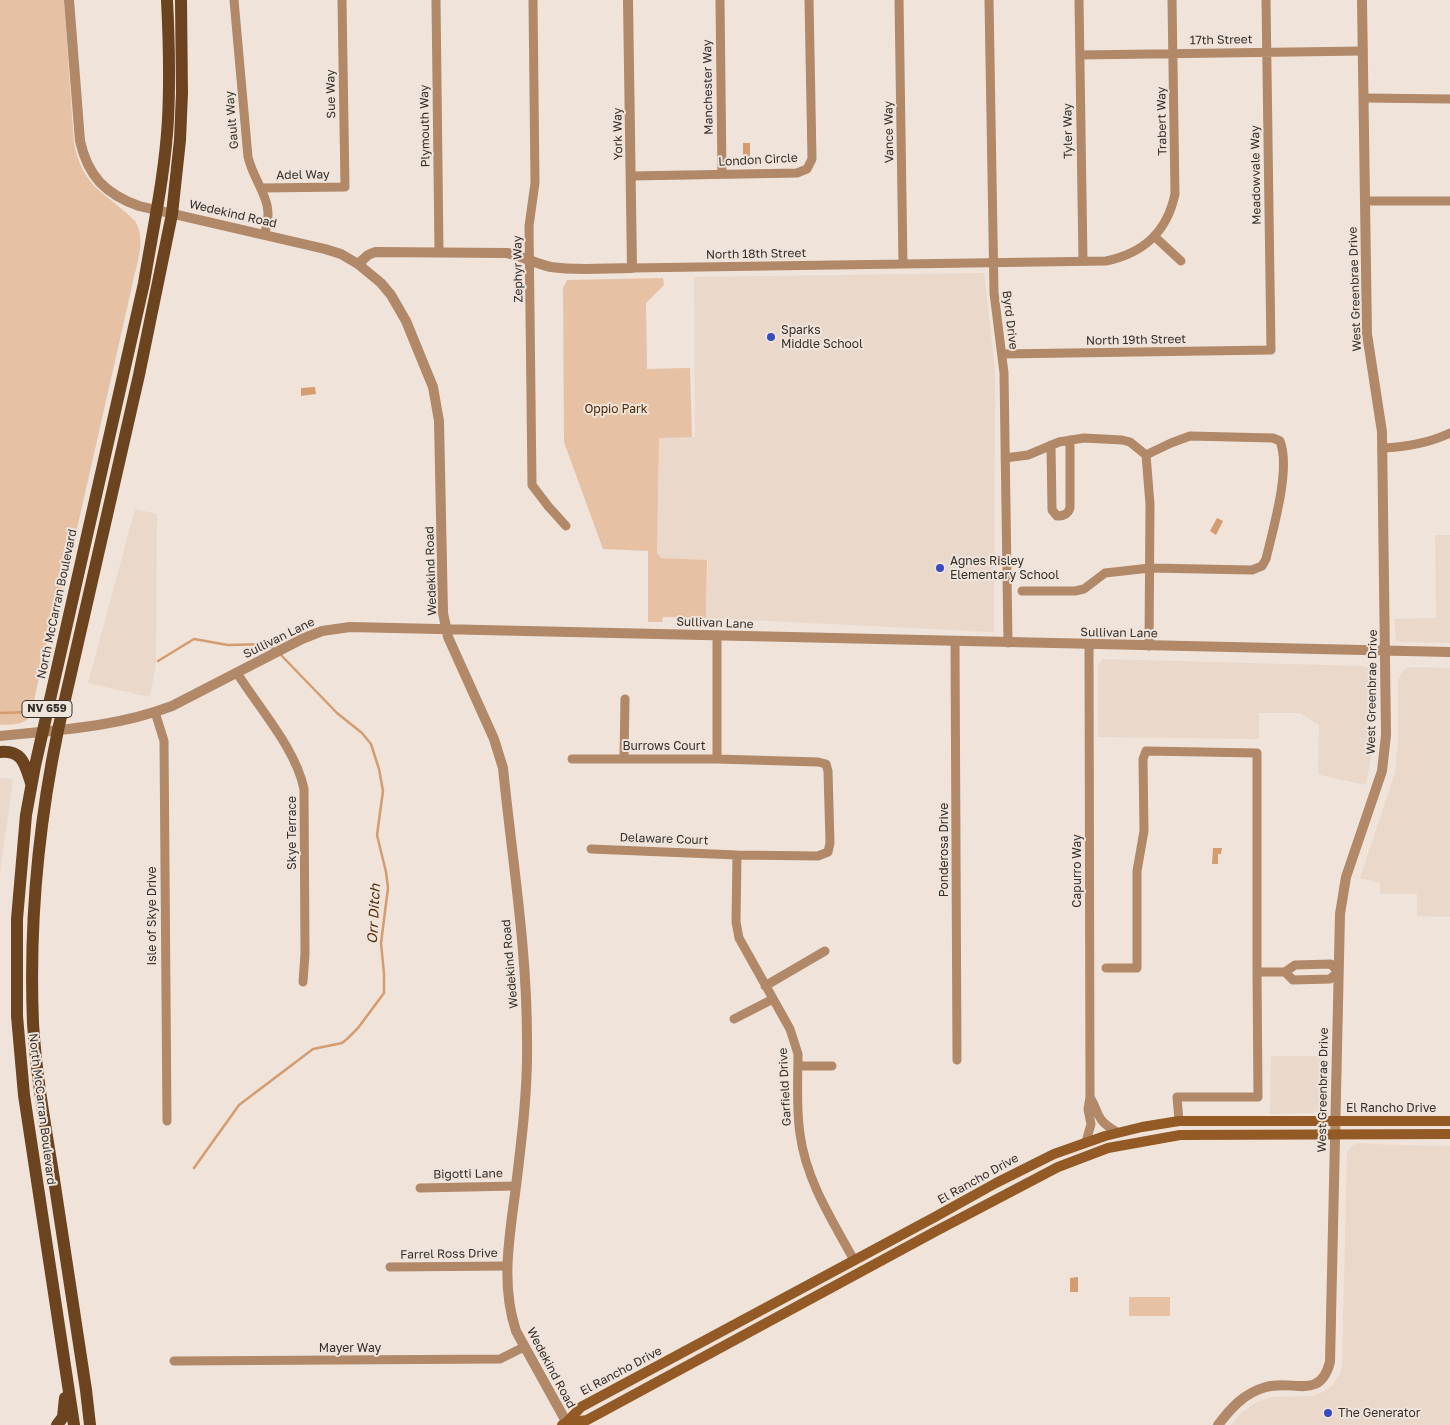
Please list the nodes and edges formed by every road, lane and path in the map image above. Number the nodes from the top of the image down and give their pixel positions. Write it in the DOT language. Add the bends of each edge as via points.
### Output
graph roads {
  1 [pos="69,0"];
  2 [pos="167,0"];
  3 [pos="181,0"];
  4 [pos="234,0"];
  5 [pos="342,0"];
  6 [pos="436,0"];
  7 [pos="533,0"];
  8 [pos="628,0"];
  9 [pos="720,0"];
  10 [pos="810,0"];
  11 [pos="899,0"];
  12 [pos="989,0"];
  13 [pos="1079,0"];
  14 [pos="1172,0"];
  15 [pos="1266,0"];
  16 [pos="1362,0"];
  17 [pos="1363,51"];
  18 [pos="1267,52"];
  19 [pos="1173,53"];
  20 [pos="1080,55"];
  21 [pos="1364,98"];
  22 [pos="1450,99"];
  23 [pos="722,174"];
  24 [pos="631,176"];
  25 [pos="345,187"];
  26 [pos="260,188"];
  27 [pos="1365,201"];
  28 [pos="1450,201"];
  29 [pos="158,211"];
  30 [pos="172,214"];
  31 [pos="264,234"];
  32 [pos="1154,236"];
  33 [pos="440,251"];
  34 [pos="530,261"];
  35 [pos="1083,261"];
  36 [pos="1181,261"];
  37 [pos="993,263"];
  38 [pos="358,264"];
  39 [pos="903,264"];
  40 [pos="632,268"];
  41 [pos="1271,350"];
  42 [pos="1002,354"];
  43 [pos="1450,433"];
  44 [pos="1070,440"];
  45 [pos="1051,445"];
  46 [pos="1382,448"];
  47 [pos="1146,455"];
  48 [pos="1005,458"];
  49 [pos="566,526"];
  50 [pos="1150,568"];
  51 [pos="1022,591"];
  52 [pos="446,629"];
  53 [pos="718,635"];
  54 [pos="955,641"];
  55 [pos="1008,642"];
  56 [pos="1089,645"];
  57 [pos="1149,646"];
  58 [pos="1385,651"];
  59 [pos="1450,652"];
  60 [pos="237,673"];
  61 [pos="624,699"];
  62 [pos="155,712"];
  63 [pos="58,730"];
  64 [pos="42,732"];
  65 [pos="0,736"];
  66 [pos="0,752"];
  67 [pos="624,758"];
  68 [pos="717,758"];
  69 [pos="572,759"];
  70 [pos="32,784"];
  71 [pos="590,849"];
  72 [pos="737,855"];
  73 [pos="825,951"];
  74 [pos="1106,968"];
  75 [pos="1257,972"];
  76 [pos="1286,972"];
  77 [pos="1338,972"];
  78 [pos="303,982"];
  79 [pos="766,986"];
  80 [pos="773,998"];
  81 [pos="734,1019"];
  82 [pos="957,1060"];
  83 [pos="798,1066"];
  84 [pos="832,1066"];
  85 [pos="1090,1097"];
  86 [pos="1336,1120"];
  87 [pos="167,1121"];
  88 [pos="1179,1121"];
  89 [pos="1450,1121"];
  90 [pos="1138,1128"];
  91 [pos="1117,1132"];
  92 [pos="1335,1134"];
  93 [pos="1450,1134"];
  94 [pos="1086,1142"];
  95 [pos="1108,1148"];
  96 [pos="516,1186"];
  97 [pos="420,1188"];
  98 [pos="854,1260"];
  99 [pos="507,1266"];
  100 [pos="390,1267"];
  101 [pos="524,1347"];
  102 [pos="174,1361"];
  103 [pos="68,1381"];
  104 [pos="565,1424"];
  105 [pos="57,1425"];
  106 [pos="74,1425"];
  107 [pos="90,1425"];
  108 [pos="1218,1425"];
  1 -- 29 [label="street, Wedekind Road" via="80,141 84,155 94,176 116,196"];
  2 -- 29 [label="main road, North McCarran Boulevard / NV 659" via="168,120"];
  3 -- 30 [label="main road, North McCarran Boulevard / NV 659" via="180,140"];
  4 -- 26 [label="street, Gault Way" via="248,158"];
  5 -- 25 [label="street, Sue Way"];
  6 -- 33 [label="street, Plymouth Way"];
  7 -- 34 [label="street, Zephyr Way" via="535,183 530,212"];
  8 -- 24 [label="street, York Way"];
  9 -- 23 [label="street, Manchester Way"];
  10 -- 23 [label="street, London Circle" via="810,164 797,173"];
  11 -- 39 [label="street, Vance Way"];
  12 -- 37 [label="street, Byrd Drive"];
  13 -- 20 [label="street, Tyler Way"];
  14 -- 19 [label="street, Trabert Way"];
  15 -- 18 [label="street, Meadowvale Way"];
  16 -- 17 [label="street, West Greenbrae Drive"];
  17 -- 18 [label="street, 17th Street"];
  17 -- 21 [label="street, West Greenbrae Drive"];
  18 -- 19 [label="street, 17th Street"];
  18 -- 41 [label="street, Meadowvale Way"];
  19 -- 20 [label="street, 17th Street"];
  19 -- 32 [label="street, Trabert Way" via="1174,194 1168,216"];
  20 -- 35 [label="street, Tyler Way"];
  21 -- 22 [label="street"];
  21 -- 27 [label="street, West Greenbrae Drive"];
  23 -- 24 [label="street, London Circle"];
  24 -- 40 [label="street, York Way"];
  25 -- 26 [label="street, Adel Way"];
  26 -- 31 [label="street, Gault Way" via="268,208"];
  27 -- 28 [label="street"];
  27 -- 46 [label="street, West Greenbrae Drive" via="1367,334 1379,406"];
  29 -- 30 [label="street, Wedekind Road"];
  29 -- 64 [label="main road, North McCarran Boulevard / NV 659"];
  30 -- 31 [label="street, Wedekind Road"];
  30 -- 63 [label="main road, North McCarran Boulevard / NV 659" via="139,375"];
  31 -- 38 [label="street, Wedekind Road" via="326,249"];
  32 -- 35 [label="street, North 18th Street" via="1141,248 1118,258"];
  32 -- 36 [label="street"];
  33 -- 34 [label="street, North 18th Street" via="507,253"];
  33 -- 38 [label="street, North 18th Street" via="375,252"];
  34 -- 40 [label="street, North 18th Street" via="564,269"];
  34 -- 49 [label="street, Zephyr Way" via="532,486"];
  35 -- 37 [label="street, North 18th Street"];
  37 -- 39 [label="street, North 18th Street"];
  37 -- 42 [label="street, Byrd Drive"];
  38 -- 52 [label="street, Wedekind Road" via="381,283 399,308 437,404"];
  39 -- 40 [label="street, North 18th Street"];
  41 -- 42 [label="street, North 19th Street"];
  42 -- 48 [label="street, Byrd Drive"];
  43 -- 46 [label="street" via="1400,448"];
  44 -- 45 [label="street"];
  44 -- 45 [label="street" via="1070,508 1062,516 1057,516 1052,510"];
  44 -- 47 [label="street" via="1122,440 1130,442"];
  45 -- 48 [label="street" via="1033,453"];
  46 -- 58 [label="street, West Greenbrae Drive"];
  47 -- 50 [label="street"];
  47 -- 50 [label="street" via="1190,436 1273,438 1280,441 1284,461 1281,489 1262,566 1252,570"];
  48 -- 55 [label="street, Byrd Drive"];
  50 -- 51 [label="street" via="1105,573 1084,589 1075,591"];
  50 -- 57 [label="street"];
  52 -- 53 [label="street, Sullivan Lane"];
  52 -- 60 [label="street, Sullivan Lane" via="335,628 302,639"];
  52 -- 96 [label="street, Wedekind Road" via="494,738 503,768 527,1021 527,1074"];
  53 -- 54 [label="street, Sullivan Lane"];
  53 -- 68 [label="street"];
  54 -- 55 [label="street, Sullivan Lane"];
  54 -- 82 [label="street, Ponderosa Drive"];
  55 -- 56 [label="street, Sullivan Lane"];
  56 -- 57 [label="street, Sullivan Lane"];
  56 -- 85 [label="street, Capurro Way"];
  57 -- 58 [label="street, Sullivan Lane"];
  58 -- 59 [label="street, Sullivan Lane"];
  58 -- 77 [label="street, West Greenbrae Drive" via="1385,754 1342,894"];
  60 -- 62 [label="street, Sullivan Lane"];
  60 -- 78 [label="street, Skye Terrace" via="290,752 302,778"];
  61 -- 67 [label="street"];
  62 -- 63 [label="street, Sullivan Lane" via="108,724"];
  62 -- 87 [label="street, Isle of Skye Drive" via="164,741"];
  63 -- 64 [label="street, Sullivan Lane"];
  63 -- 107 [label="main road, North McCarran Boulevard / NV 659" via="36,867 33,1025 40,1092"];
  64 -- 65 [label="street, Sullivan Lane"];
  64 -- 70 [label="main road, North McCarran Boulevard / NV 659"];
  66 -- 70 [label="main road" via="11,752 21,757"];
  67 -- 68 [label="street, Burrows Court"];
  67 -- 69 [label="street, Burrows Court"];
  68 -- 72 [label="street, Burrows Court" via="826,764 828,852 818,856"];
  70 -- 103 [label="main road, North McCarran Boulevard / NV 659" via="26,815 17,918 17,1016 24,1095"];
  71 -- 72 [label="street, Delaware Court"];
  72 -- 79 [label="street, Garfield Drive" via="737,928 742,944"];
  73 -- 79 [label="street"];
  74 -- 75 [label="street" via="1138,968 1138,871 1144,831 1143,759 1146,751 1257,753"];
  75 -- 76 [label="street"];
  75 -- 88 [label="street" via="1258,1097 1177,1097"];
  76 -- 77 [label="street" via="1295,965 1331,964"];
  76 -- 77 [label="street" via="1293,980 1330,979"];
  77 -- 86 [label="street, West Greenbrae Drive"];
  79 -- 80 [label="street, Garfield Drive"];
  80 -- 81 [label="street"];
  80 -- 83 [label="street, Garfield Drive" via="790,1028"];
  83 -- 84 [label="street"];
  83 -- 98 [label="street, Garfield Drive" via="800,1134 807,1165 818,1193"];
  85 -- 91 [label="street, Capurro Way" via="1101,1122"];
  85 -- 94 [label="street, Capurro Way" via="1091,1124"];
  86 -- 88 [label="main road, El Rancho Drive"];
  86 -- 89 [label="main road, El Rancho Drive"];
  86 -- 92 [label="street, West Greenbrae Drive"];
  88 -- 90 [label="main road, El Rancho Drive"];
  90 -- 91 [label="main road, El Rancho Drive"];
  90 -- 95 [label="main road" via="1112,1141"];
  91 -- 94 [label="main road, El Rancho Drive"];
  92 -- 93 [label="main road, El Rancho Drive"];
  92 -- 95 [label="main road, El Rancho Drive" via="1180,1135"];
  92 -- 108 [label="street, West Greenbrae Drive" via="1330,1362 1325,1378 1309,1386 1278,1384 1256,1390 1236,1404"];
  94 -- 98 [label="main road, El Rancho Drive" via="1033,1163"];
  95 -- 104 [label="main road, El Rancho Drive" via="1058,1167 588,1420"];
  96 -- 97 [label="street, Bigotti Lane"];
  96 -- 99 [label="street, Wedekind Road"];
  98 -- 104 [label="main road, El Rancho Drive" via="581,1407"];
  99 -- 100 [label="street, Farrel Ross Drive"];
  99 -- 101 [label="street, Wedekind Road" via="512,1319"];
  101 -- 102 [label="street, Mayer Way" via="500,1359"];
  101 -- 104 [label="street, Wedekind Road"];
  103 -- 105 [label="main road" via="64,1414"];
  103 -- 106 [label="main road, North McCarran Boulevard / NV 659"];
}
